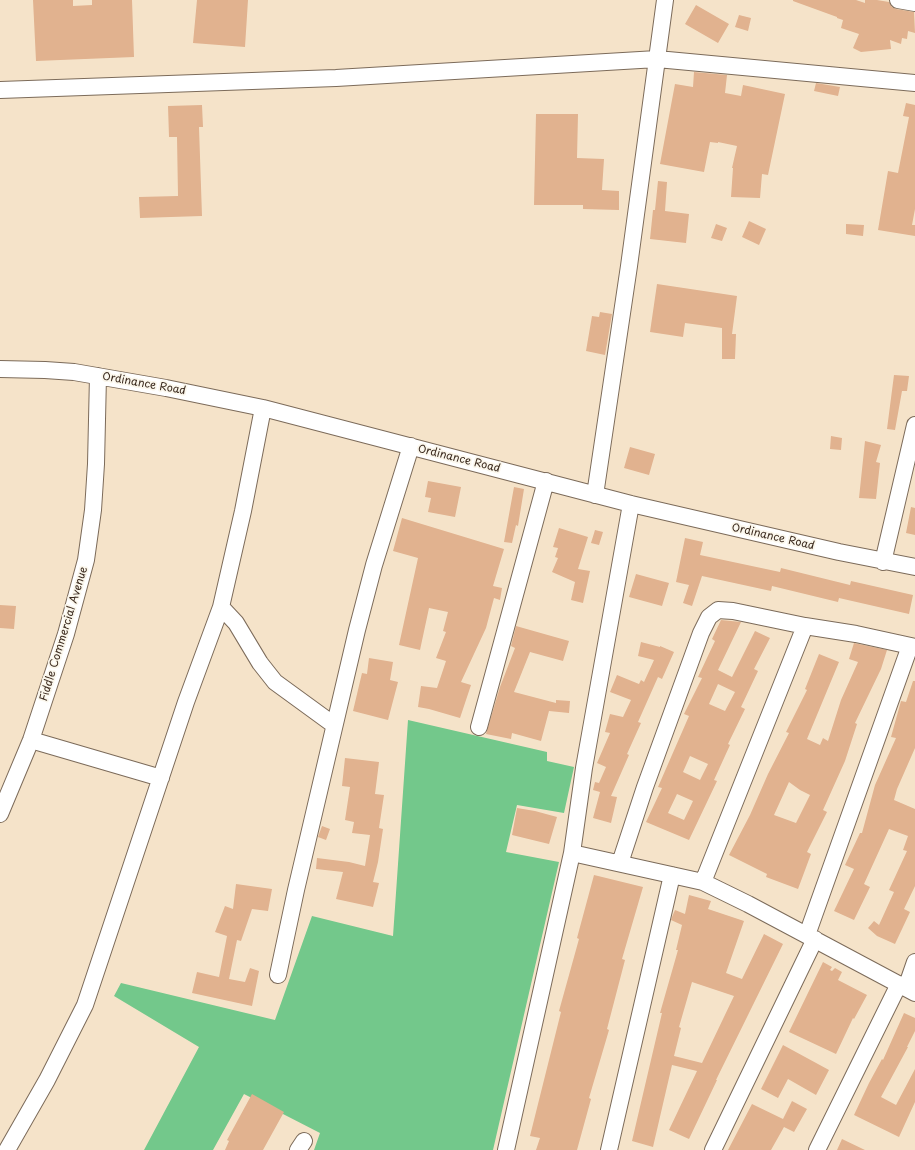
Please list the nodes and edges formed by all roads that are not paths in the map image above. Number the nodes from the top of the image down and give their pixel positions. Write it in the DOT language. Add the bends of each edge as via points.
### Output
graph roads {
  1 [pos="665,0"];
  2 [pos="898,0"];
  3 [pos="915,3"];
  4 [pos="657,59"];
  5 [pos="915,83"];
  6 [pos="0,90"];
  7 [pos="0,369"];
  8 [pos="98,376"];
  9 [pos="263,408"];
  10 [pos="915,425"];
  11 [pos="411,446"];
  12 [pos="546,481"];
  13 [pos="595,495"];
  14 [pos="631,504"];
  15 [pos="883,562"];
  16 [pos="915,567"];
  17 [pos="221,607"];
  18 [pos="806,626"];
  19 [pos="913,647"];
  20 [pos="334,725"];
  21 [pos="479,727"];
  22 [pos="31,740"];
  23 [pos="161,778"];
  24 [pos="0,814"];
  25 [pos="572,852"];
  26 [pos="620,863"];
  27 [pos="672,875"];
  28 [pos="703,882"];
  29 [pos="811,937"];
  30 [pos="915,962"];
  31 [pos="278,975"];
  32 [pos="907,988"];
  33 [pos="7,1150"];
  34 [pos="506,1150"];
  35 [pos="609,1150"];
  36 [pos="714,1150"];
  37 [pos="817,1150"];
  1 -- 4 [label="street"];
  2 -- 3 [label="street"];
  4 -- 5 [label="street"];
  4 -- 6 [label="street" via="343,78"];
  4 -- 13 [label="street"];
  7 -- 8 [label="street, Ordinance Road" via="74,372"];
  8 -- 9 [label="street, Ordinance Road"];
  8 -- 22 [label="street, Fiddle Commercial Avenue" via="96,464 86,560 66,634"];
  9 -- 11 [label="street, Ordinance Road"];
  9 -- 17 [label="street"];
  10 -- 15 [label="street"];
  11 -- 12 [label="street, Ordinance Road"];
  11 -- 20 [label="street" via="374,565"];
  12 -- 13 [label="street, Ordinance Road"];
  12 -- 21 [label="street"];
  13 -- 14 [label="street, Ordinance Road"];
  14 -- 15 [label="street, Ordinance Road"];
  14 -- 25 [label="street" via="584,768"];
  15 -- 16 [label="street, Ordinance Road"];
  17 -- 20 [label="street" via="236,623 274,682"];
  17 -- 23 [label="street"];
  18 -- 19 [label="street"];
  18 -- 26 [label="street" via="733,611 718,610 709,617 645,787"];
  18 -- 28 [label="street"];
  19 -- 29 [label="street"];
  20 -- 31 [label="street"];
  22 -- 23 [label="street"];
  22 -- 24 [label="street, Fiddle Commercial Avenue"];
  23 -- 33 [label="street" via="86,1005"];
  25 -- 26 [label="street"];
  25 -- 34 [label="street"];
  26 -- 27 [label="street"];
  27 -- 28 [label="street"];
  27 -- 35 [label="street"];
  28 -- 29 [label="street"];
  29 -- 32 [label="street"];
  29 -- 36 [label="street"];
  30 -- 32 [label="street"];
  32 -- 37 [label="street"];
}
